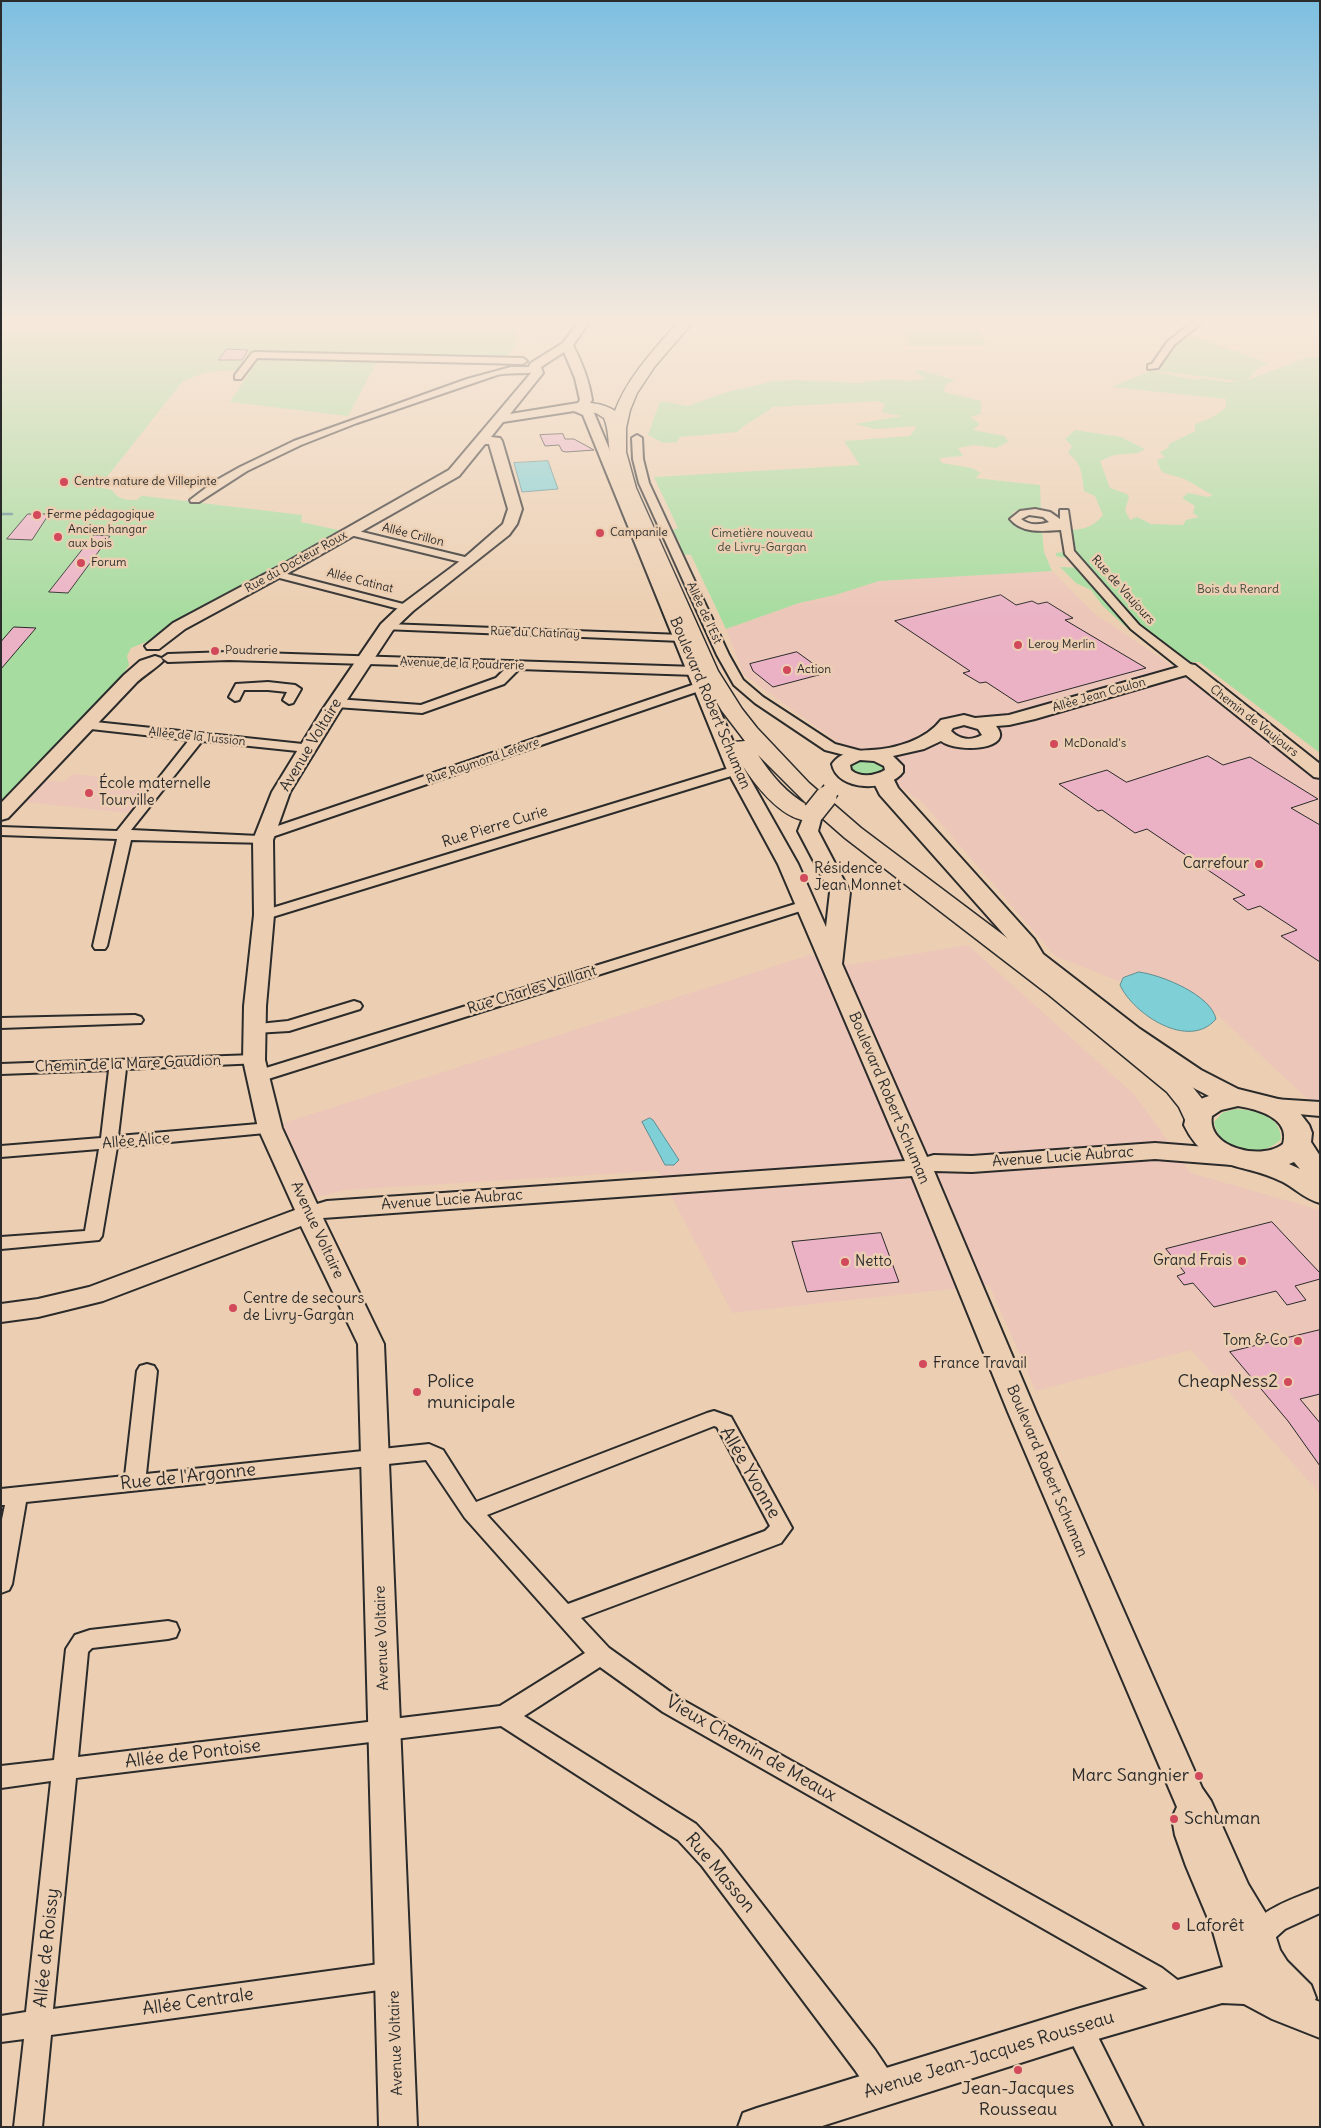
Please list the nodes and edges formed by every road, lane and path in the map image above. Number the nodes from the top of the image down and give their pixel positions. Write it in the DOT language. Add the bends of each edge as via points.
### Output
graph roads {
  1 [pos="360,420"];
  2 [pos="499,420"];
  3 [pos="591,420"];
  4 [pos="613,420"];
  5 [pos="620,420"];
  6 [pos="630,420"];
  7 [pos="618,435"];
  8 [pos="487,436"];
  9 [pos="637,438"];
  10 [pos="195,500"];
  11 [pos="1046,514"];
  12 [pos="1048,526"];
  13 [pos="1066,527"];
  14 [pos="350,532"];
  15 [pos="469,561"];
  16 [pos="276,574"];
  17 [pos="407,608"];
  18 [pos="387,627"];
  19 [pos="682,638"];
  20 [pos="160,654"];
  21 [pos="282,658"];
  22 [pos="364,661"];
  23 [pos="515,666"];
  24 [pos="1189,669"];
  25 [pos="705,682"];
  26 [pos="268,686"];
  27 [pos="234,698"];
  28 [pos="289,700"];
  29 [pos="336,703"];
  30 [pos="86,725"];
  31 [pos="199,736"];
  32 [pos="830,747"];
  33 [pos="307,748"];
  34 [pos="867,755"];
  35 [pos="892,764"];
  36 [pos="842,766"];
  37 [pos="736,770"];
  38 [pos="1320,773"];
  39 [pos="857,779"];
  40 [pos="832,788"];
  41 [pos="1,814"];
  42 [pos="811,819"];
  43 [pos="1,831"];
  44 [pos="124,836"];
  45 [pos="264,838"];
  46 [pos="840,906"];
  47 [pos="807,909"];
  48 [pos="264,916"];
  49 [pos="100,946"];
  50 [pos="1033,958"];
  51 [pos="832,965"];
  52 [pos="354,1006"];
  53 [pos="135,1020"];
  54 [pos="1,1022"];
  55 [pos="255,1028"];
  56 [pos="118,1065"];
  57 [pos="257,1068"];
  58 [pos="1,1069"];
  59 [pos="1238,1098"];
  60 [pos="1273,1106"];
  61 [pos="1320,1108"];
  62 [pos="1197,1120"];
  63 [pos="270,1128"];
  64 [pos="1305,1130"];
  65 [pos="109,1143"];
  66 [pos="1155,1150"];
  67 [pos="1,1152"];
  68 [pos="1244,1159"];
  69 [pos="919,1168"];
  70 [pos="1320,1172"];
  71 [pos="1320,1194"];
  72 [pos="308,1214"];
  73 [pos="1,1243"];
  74 [pos="1,1313"];
  75 [pos="147,1371"];
  76 [pos="375,1457"];
  77 [pos="135,1483"];
  78 [pos="9,1497"];
  79 [pos="472,1512"];
  80 [pos="1,1584"];
  81 [pos="566,1614"];
  82 [pos="168,1630"];
  83 [pos="601,1655"];
  84 [pos="504,1716"];
  85 [pos="386,1730"];
  86 [pos="65,1769"];
  87 [pos="1,1777"];
  88 [pos="1189,1808"];
  89 [pos="1320,1900"];
  90 [pos="1258,1934"];
  91 [pos="394,1976"];
  92 [pos="1238,1980"];
  93 [pos="1181,1999"];
  94 [pos="1312,2011"];
  95 [pos="40,2024"];
  96 [pos="1077,2027"];
  97 [pos="1,2029"];
  98 [pos="883,2087"];
  99 [pos="28,2127"];
  100 [pos="398,2127"];
  101 [pos="757,2127"];
  102 [pos="1129,2127"];
  1 -- 10 [label="street" via="230,476"];
  2 -- 8 [label="street, Rue du Docteur Roux"];
  3 -- 19 [label="street, Boulevard Robert Schuman"];
  4 -- 7 [label="highway"];
  5 -- 7 [label="highway"];
  6 -- 50 [label="highway" via="626,456 637,488 719,670 760,731 808,783 857,826"];
  7 -- 25 [label="highway" via="620,463 628,488 697,647"];
  8 -- 14 [label="street, Rue du Docteur Roux" via="454,473"];
  8 -- 15 [label="street, Avenue Voltaire" via="495,441 515,509 504,532"];
  9 -- 32 [label="street, Allée de l'Est" via="644,483 731,672 759,700"];
  11 -- 12 [label="street" via="1055,520"];
  11 -- 12 [label="street" via="1024,513 1015,519 1030,527"];
  11 -- 13 [label="street, Rue de Vaujours" via="1064,513"];
  12 -- 13 [label="street"];
  13 -- 24 [label="street, Rue de Vaujours" via="1069,552 1135,627"];
  14 -- 15 [label="street, Allée Crillon"];
  14 -- 16 [label="street, Rue du Docteur Roux"];
  15 -- 17 [label="street, Avenue Voltaire"];
  16 -- 17 [label="street, Allée Catinat"];
  16 -- 20 [label="street, Rue du Docteur Roux" via="198,617 172,637"];
  17 -- 18 [label="street, Avenue Voltaire"];
  18 -- 19 [label="street, Rue du Chatinay"];
  18 -- 22 [label="street, Avenue Voltaire"];
  19 -- 25 [label="street, Boulevard Robert Schuman"];
  20 -- 21 [label="street, Avenue de la Poudrerie"];
  20 -- 30 [label="street, Rue du Docteur Roux" via="130,679"];
  21 -- 22 [label="street, Avenue de la Poudrerie"];
  21 -- 26 [label="street"];
  22 -- 23 [label="street, Avenue de la Poudrerie"];
  22 -- 29 [label="street, Avenue Voltaire"];
  23 -- 25 [label="street, Avenue de la Poudrerie"];
  23 -- 29 [label="street" via="500,681 422,709"];
  24 -- 35 [label="street, Allée Jean Coulon" via="985,727 992,734 980,743 968,744 942,738"];
  24 -- 38 [label="street, Chemin de Vaujours"];
  25 -- 37 [label="street, Boulevard Robert Schuman"];
  25 -- 42 [label="highway" via="716,696 740,743 784,802"];
  25 -- 45 [label="street, Rue Raymond Lefèvre"];
  25 -- 62 [label="highway" via="801,788 853,833 1058,989 1177,1086 1193,1106"];
  26 -- 27 [label="street" via="240,687"];
  26 -- 28 [label="street" via="295,689"];
  29 -- 33 [label="street, Avenue Voltaire"];
  30 -- 31 [label="street, Allée de la Tussion"];
  30 -- 41 [label="street, Rue du Docteur Roux"];
  31 -- 33 [label="street, Allée de la Tussion"];
  31 -- 44 [label="street" via="126,825"];
  32 -- 34 [label="street, Allée de l'Est"];
  32 -- 36 [label="street, Allée de l'Est"];
  33 -- 45 [label="street, Avenue Voltaire" via="281,792"];
  34 -- 35 [label="street"];
  34 -- 36 [label="street" via="848,758"];
  35 -- 39 [label="street" via="868,781"];
  35 -- 50 [label="main road" via="886,788 1025,944"];
  36 -- 39 [label="street" via="846,775"];
  36 -- 40 [label="street"];
  37 -- 47 [label="street, Boulevard Robert Schuman" via="788,864"];
  37 -- 48 [label="street, Rue Pierre Curie"];
  39 -- 40 [label="street"];
  40 -- 42 [label="street, bridge"];
  42 -- 46 [label="street" via="840,892"];
  43 -- 44 [label="street"];
  44 -- 45 [label="street"];
  44 -- 49 [label="street"];
  45 -- 48 [label="street, Avenue Voltaire"];
  46 -- 47 [label="street" via="826,913"];
  46 -- 51 [label="street"];
  47 -- 51 [label="street, Boulevard Robert Schuman"];
  47 -- 57 [label="street, Rue Charles Vaillant"];
  48 -- 55 [label="street, Avenue Voltaire"];
  50 -- 59 [label="main road" via="1144,1044 1200,1082"];
  51 -- 69 [label="street, Boulevard Robert Schuman"];
  52 -- 55 [label="street" via="289,1026"];
  53 -- 54 [label="street"];
  55 -- 57 [label="street, Avenue Voltaire"];
  56 -- 57 [label="street, Chemin de la Mare Gaudion"];
  56 -- 58 [label="street, Chemin de la Mare Gaudion"];
  56 -- 65 [label="street"];
  57 -- 63 [label="street, Avenue Voltaire"];
  59 -- 60 [label="main road"];
  59 -- 62 [label="main road" via="1211,1104 1202,1110"];
  60 -- 61 [label="street"];
  60 -- 64 [label="main road"];
  62 -- 66 [label="street, Avenue Lucie Aubrac" via="1189,1134 1180,1141"];
  62 -- 68 [label="main road" via="1199,1132 1206,1142"];
  63 -- 65 [label="street, Allée Alice"];
  63 -- 72 [label="street, Avenue Voltaire"];
  64 -- 68 [label="main road" via="1293,1151 1284,1157"];
  64 -- 70 [label="main road" via="1303,1155"];
  65 -- 67 [label="street, Allée Alice"];
  65 -- 73 [label="street" via="94,1236"];
  66 -- 68 [label="street, Avenue Lucie Aubrac"];
  66 -- 69 [label="street, Avenue Lucie Aubrac" via="972,1164 956,1172 937,1173"];
  68 -- 71 [label="main road" via="1294,1176"];
  69 -- 72 [label="street, Avenue Lucie Aubrac" via="347,1207"];
  69 -- 88 [label="street, Boulevard Robert Schuman"];
  72 -- 74 [label="street, Avenue Lucie Aubrac" via="94,1295"];
  72 -- 76 [label="street, Avenue Voltaire" via="371,1344"];
  75 -- 77 [label="street"];
  76 -- 77 [label="street, Rue de l'Argonne"];
  76 -- 79 [label="street, Vieux Chemin de Meaux" via="429,1452 436,1456"];
  76 -- 85 [label="street, Avenue Voltaire"];
  77 -- 78 [label="street, Rue de l'Argonne"];
  78 -- 80 [label="street"];
  79 -- 81 [label="street, Vieux Chemin de Meaux"];
  79 -- 81 [label="street, Allée Yvonne" via="714,1418 724,1422 781,1528 773,1537"];
  81 -- 83 [label="street, Vieux Chemin de Meaux"];
  82 -- 86 [label="street, Allée de Roissy" via="90,1639 77,1649"];
  83 -- 84 [label="street"];
  83 -- 93 [label="street, Vieux Chemin de Meaux" via="671,1705 1154,1977"];
  84 -- 85 [label="street"];
  84 -- 98 [label="street, Rue Masson" via="687,1832 711,1858"];
  85 -- 86 [label="street, Allée de Pontoise"];
  85 -- 91 [label="street, Avenue Voltaire"];
  86 -- 87 [label="street, Allée de Pontoise"];
  86 -- 95 [label="street, Allée de Roissy"];
  88 -- 90 [label="street, Boulevard Robert Schuman" via="1224,1898 1239,1920"];
  88 -- 92 [label="street, Boulevard Robert Schuman" via="1192,1839 1235,1944"];
  89 -- 90 [label="street"];
  90 -- 92 [label="street"];
  90 -- 94 [label="street" via="1264,1958 1274,1973"];
  91 -- 95 [label="street, Allée Centrale"];
  91 -- 100 [label="street, Avenue Voltaire"];
  92 -- 93 [label="street, Avenue Jean-Jacques Rousseau"];
  92 -- 94 [label="street" via="1305,2015"];
  93 -- 96 [label="street, Avenue Jean-Jacques Rousseau"];
  95 -- 97 [label="street, Allée Centrale"];
  95 -- 99 [label="street, Allée de Roissy"];
  96 -- 98 [label="street, Avenue Jean-Jacques Rousseau"];
  96 -- 102 [label="street"];
  98 -- 101 [label="street, Avenue Jean-Jacques Rousseau"];
}
